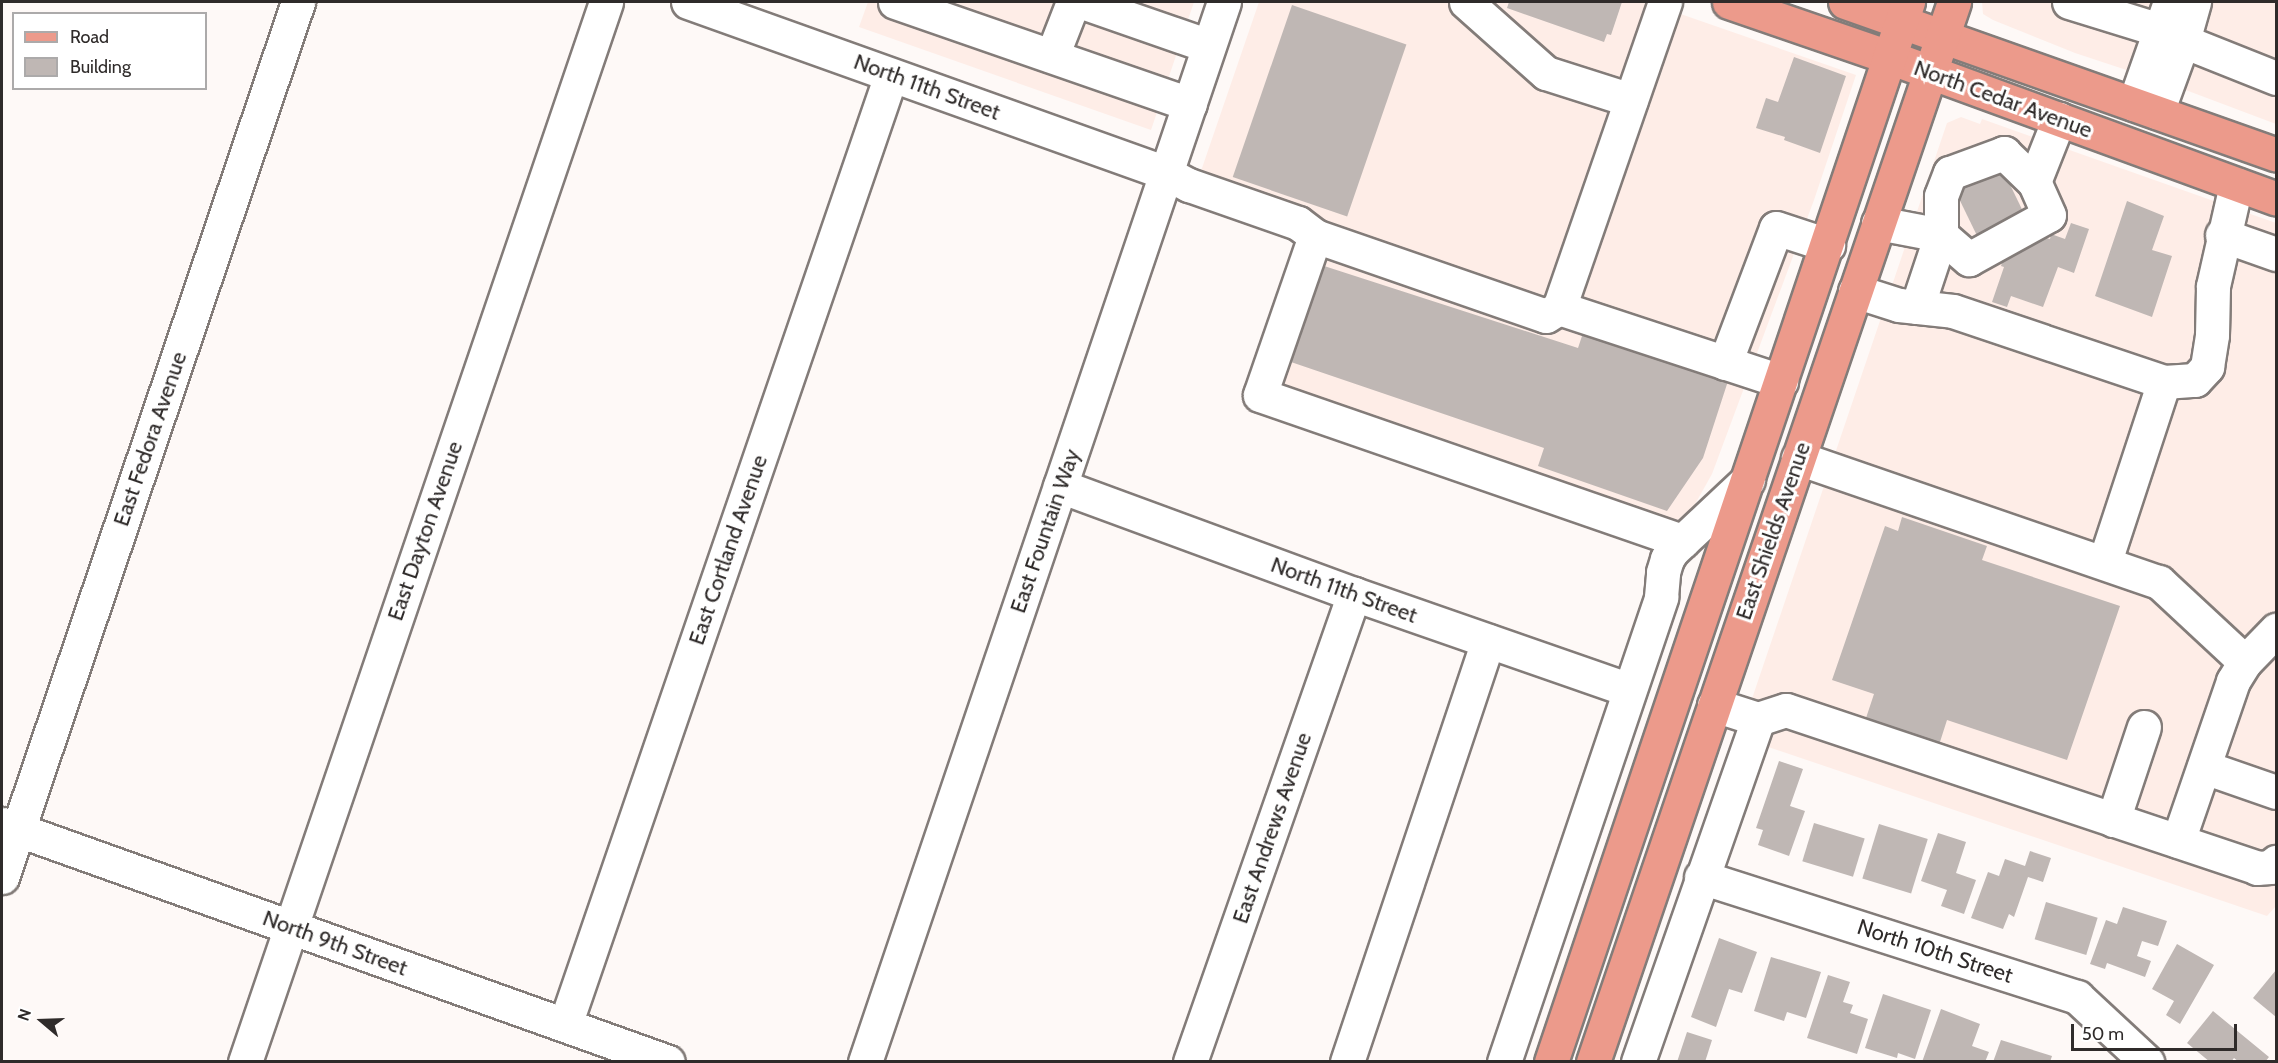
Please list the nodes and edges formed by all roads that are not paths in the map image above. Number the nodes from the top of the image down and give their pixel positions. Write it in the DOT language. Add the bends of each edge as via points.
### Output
graph roads {
  1 [pos="298,2"];
  2 [pos="606,2"];
  3 [pos="688,2"];
  4 [pos="895,2"];
  5 [pos="1073,2"];
  6 [pos="1082,2"];
  7 [pos="1224,2"];
  8 [pos="1467,2"];
  9 [pos="1665,2"];
  10 [pos="1729,2"];
  11 [pos="1845,2"];
  12 [pos="1954,2"];
  13 [pos="2069,2"];
  14 [pos="2194,2"];
  15 [pos="1904,11"];
  16 [pos="2171,24"];
  17 [pos="1942,36"];
  18 [pos="1209,46"];
  19 [pos="1052,56"];
  20 [pos="1889,57"];
  21 [pos="2274,68"];
  22 [pos="1929,72"];
  23 [pos="891,75"];
  24 [pos="1631,100"];
  25 [pos="1190,104"];
  26 [pos="2145,108"];
  27 [pos="2059,119"];
  28 [pos="2277,154"];
  29 [pos="2277,172"];
  30 [pos="1166,173"];
  31 [pos="2034,182"];
  32 [pos="2236,185"];
  33 [pos="2277,200"];
  34 [pos="1878,223"];
  35 [pos="1941,235"];
  36 [pos="2222,235"];
  37 [pos="1315,236"];
  38 [pos="1828,245"];
  39 [pos="2277,254"];
  40 [pos="1855,291"];
  41 [pos="1917,307"];
  42 [pos="1559,308"];
  43 [pos="1725,363"];
  44 [pos="1781,381"];
  45 [pos="2164,382"];
  46 [pos="1798,458"];
  47 [pos="1748,480"];
  48 [pos="1060,486"];
  49 [pos="1682,541"];
  50 [pos="1723,555"];
  51 [pos="2105,561"];
  52 [pos="1354,594"];
  53 [pos="2277,630"];
  54 [pos="1488,641"];
  55 [pos="2245,662"];
  56 [pos="1629,690"];
  57 [pos="1714,705"];
  58 [pos="1758,719"];
  59 [pos="2144,727"];
  60 [pos="2204,767"];
  61 [pos="2277,792"];
  62 [pos="2113,820"];
  63 [pos="9,827"];
  64 [pos="2178,841"];
  65 [pos="1664,852"];
  66 [pos="2277,861"];
  67 [pos="2,877"];
  68 [pos="1701,877"];
  69 [pos="291,927"];
  70 [pos="565,1025"];
  71 [pos="245,1062"];
  72 [pos="668,1062"];
  73 [pos="865,1062"];
  74 [pos="1190,1062"];
  75 [pos="1347,1062"];
  76 [pos="1504,1062"];
  77 [pos="1551,1062"];
  78 [pos="1593,1062"];
  79 [pos="1638,1062"];
  80 [pos="2147,1062"];
  1 -- 63 [label="street, East Fedora Avenue"];
  2 -- 69 [label="street, East Dayton Avenue"];
  3 -- 23 [label="street, North 11th Street"];
  4 -- 19 [label="street"];
  5 -- 19 [label="street"];
  6 -- 18 [label="street"];
  7 -- 18 [label="street, East Fountain Way"];
  8 -- 24 [label="street" via="1546,73"];
  9 -- 24 [label="street"];
  10 -- 20 [label="main road, North Cedar Avenue"];
  11 -- 15 [label="main road, North Cedar Avenue"];
  12 -- 17 [label="main road, East Shields Avenue"];
  13 -- 16 [label="street"];
  14 -- 16 [label="street"];
  15 -- 17 [label="main road, North Cedar Avenue"];
  15 -- 20 [label="main road, East Shields Avenue"];
  16 -- 21 [label="street"];
  16 -- 26 [label="street"];
  17 -- 22 [label="main road, East Shields Avenue"];
  17 -- 26 [label="main road, North Cedar Avenue"];
  18 -- 25 [label="street, East Fountain Way"];
  19 -- 25 [label="street"];
  20 -- 22 [label="main road, North Cedar Avenue"];
  20 -- 38 [label="main road, East Shields Avenue"];
  22 -- 27 [label="main road, North Cedar Avenue"];
  22 -- 34 [label="main road, East Shields Avenue"];
  23 -- 30 [label="street, North 11th Street"];
  23 -- 70 [label="street, East Cortland Avenue"];
  24 -- 42 [label="street"];
  25 -- 30 [label="street, East Fountain Way"];
  26 -- 28 [label="main road, North Cedar Avenue"];
  27 -- 31 [label="street"];
  27 -- 32 [label="main road, North Cedar Avenue"];
  29 -- 32 [label="main road" via="2254,169 2246,172"];
  30 -- 37 [label="street, North 11th Street" via="1189,185 1298,223"];
  30 -- 48 [label="street, East Fountain Way"];
  31 -- 35 [label="street" via="2004,153 1950,173 1941,196"];
  31 -- 35 [label="street" via="2049,215 1969,259"];
  32 -- 33 [label="main road, North Cedar Avenue"];
  32 -- 36 [label="street"];
  34 -- 35 [label="street"];
  34 -- 40 [label="main road, East Shields Avenue"];
  35 -- 41 [label="street"];
  36 -- 39 [label="street"];
  36 -- 45 [label="street" via="2213,286 2207,367 2195,380"];
  37 -- 42 [label="street, North 11th Street" via="1546,316"];
  37 -- 49 [label="street" via="1260,395"];
  38 -- 43 [label="street" via="1776,228"];
  38 -- 44 [label="main road, East Shields Avenue"];
  40 -- 41 [label="street"];
  40 -- 46 [label="main road, East Shields Avenue"];
  41 -- 45 [label="street" via="1953,311"];
  42 -- 43 [label="street"];
  43 -- 44 [label="street"];
  44 -- 46 [label="main road" via="1794,399 1786,436"];
  44 -- 47 [label="main road, East Shields Avenue"];
  45 -- 51 [label="street"];
  46 -- 51 [label="street"];
  46 -- 57 [label="main road, East Shields Avenue"];
  47 -- 49 [label="street"];
  47 -- 50 [label="main road, East Shields Avenue"];
  48 -- 52 [label="street, North 11th Street"];
  48 -- 73 [label="street, East Fountain Way"];
  49 -- 56 [label="street" via="1666,559 1661,597"];
  50 -- 65 [label="main road" via="1706,661 1651,822 1654,845"];
  50 -- 77 [label="main road, East Shields Avenue"];
  51 -- 55 [label="street" via="2159,582"];
  52 -- 54 [label="street, North 11th Street"];
  52 -- 74 [label="street, East Andrews Avenue"];
  53 -- 55 [label="street"];
  54 -- 56 [label="street, North 11th Street"];
  54 -- 75 [label="street"];
  55 -- 60 [label="street" via="2233,681"];
  56 -- 76 [label="street"];
  57 -- 58 [label="street"];
  57 -- 65 [label="main road, East Shields Avenue"];
  58 -- 62 [label="street" via="1786,710"];
  58 -- 68 [label="street"];
  59 -- 62 [label="street"];
  60 -- 61 [label="street"];
  60 -- 64 [label="street"];
  62 -- 64 [label="street"];
  63 -- 67 [label="street, East Fedora Avenue"];
  63 -- 69 [label="street, North 9th Street"];
  64 -- 66 [label="street" via="2257,868 2270,867"];
  65 -- 78 [label="main road, East Shields Avenue"];
  68 -- 79 [label="street"];
  68 -- 80 [label="street, North 10th Street" via="2077,997"];
  69 -- 70 [label="street, North 9th Street"];
  69 -- 71 [label="street, East Dayton Avenue"];
  70 -- 72 [label="street, North 9th Street"];
}
